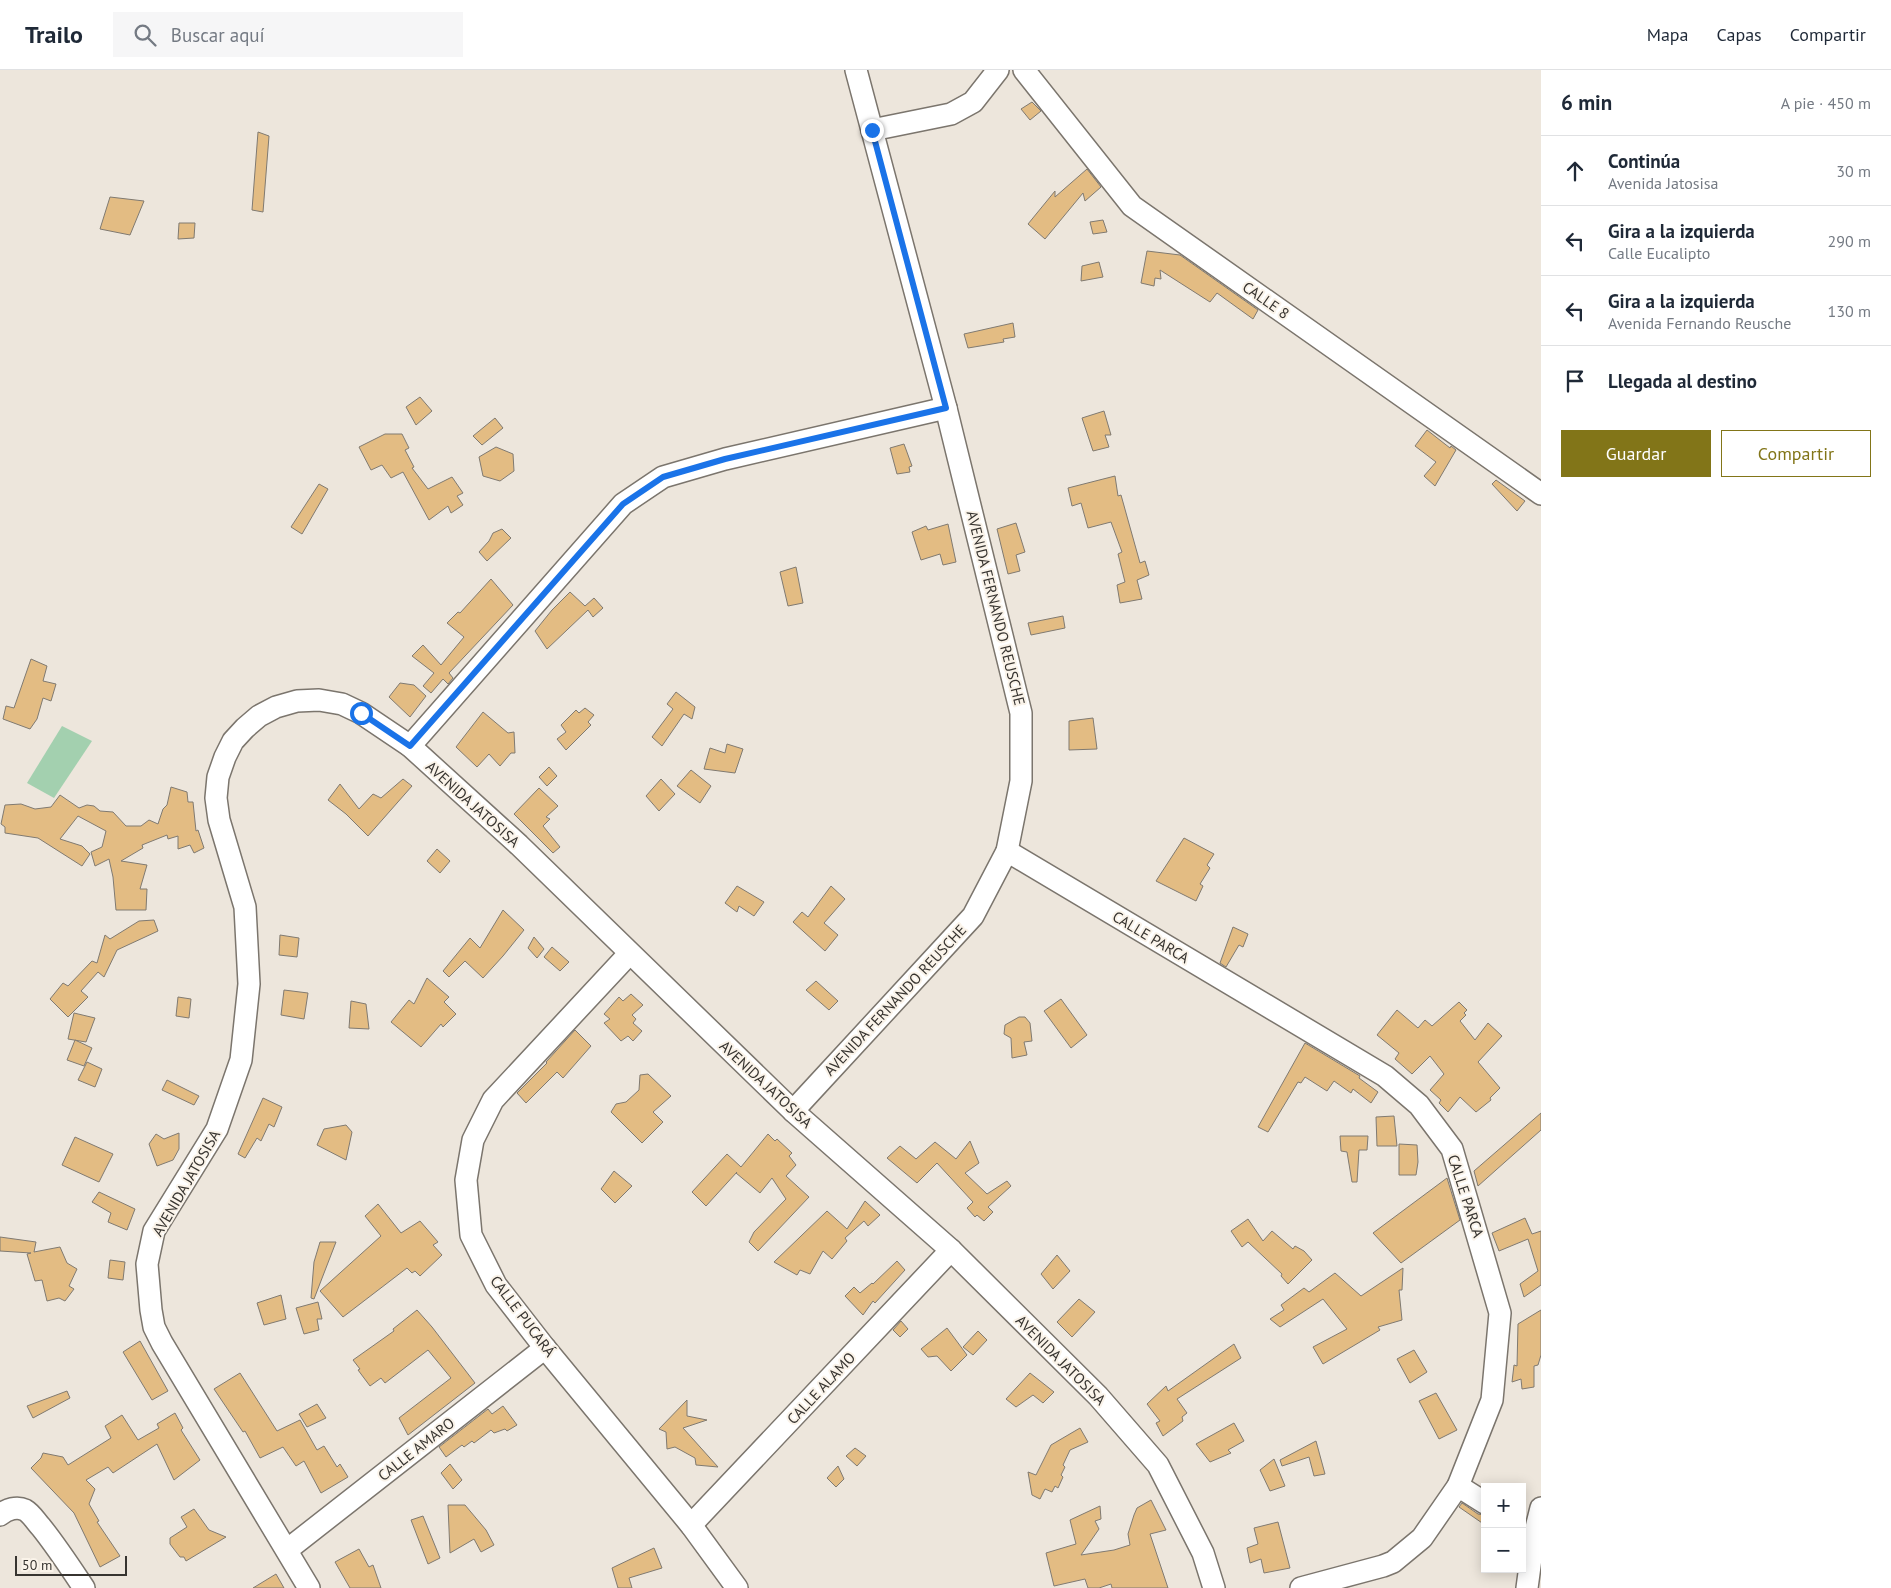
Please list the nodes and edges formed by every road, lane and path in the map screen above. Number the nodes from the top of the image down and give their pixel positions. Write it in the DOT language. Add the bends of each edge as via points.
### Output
graph roads {
  1 [pos="856,70"];
  2 [pos="998,70"];
  3 [pos="1024,70"];
  4 [pos="872,130"];
  5 [pos="946,408"];
  6 [pos="1541,494"];
  7 [pos="410,746"];
  8 [pos="1006,851"];
  9 [pos="629,954"];
  10 [pos="794,1111"];
  11 [pos="951,1250"];
  12 [pos="545,1348"];
  13 [pos="1458,1486"];
  14 [pos="1481,1500"];
  15 [pos="1541,1508"];
  16 [pos="0,1515"];
  17 [pos="691,1525"];
  18 [pos="1528,1532"];
  19 [pos="286,1550"];
  20 [pos="84,1588"];
  21 [pos="309,1588"];
  22 [pos="737,1588"];
  23 [pos="1214,1588"];
  24 [pos="1301,1588"];
  25 [pos="1527,1588"];
  1 -- 4 [label="street, AVENIDA FERNANDO REUSCHE"];
  2 -- 4 [label="street" via="973,102 951,114"];
  3 -- 6 [label="street, CALLE 8" via="1132,206"];
  4 -- 5 [label="street, AVENIDA FERNANDO REUSCHE"];
  5 -- 7 [label="street" via="725,459 663,477 623,504"];
  5 -- 8 [label="street, AVENIDA FERNANDO REUSCHE" via="1022,713 1021,781"];
  7 -- 9 [label="street, AVENIDA JATOSISA" via="519,845"];
  7 -- 19 [label="street, AVENIDA JATOSISA" via="342,704 298,701 276,707 245,728 225,757 218,778 219,820 245,908 249,984 241,1060 218,1129 154,1231 148,1264 151,1310 154,1327 162,1343"];
  8 -- 10 [label="street, AVENIDA FERNANDO REUSCHE" via="973,916"];
  8 -- 13 [label="street, CALLE PARCA" via="1385,1076 1419,1105 1452,1149 1500,1313 1492,1400"];
  9 -- 10 [label="street, AVENIDA JATOSISA"];
  9 -- 12 [label="street, CALLE PUCARÁ" via="493,1100 473,1140 466,1180 471,1235 496,1285"];
  10 -- 11 [label="street, AVENIDA JATOSISA"];
  11 -- 17 [label="street, CALLE ALAMO"];
  11 -- 23 [label="street, AVENIDA JATOSISA" via="1098,1396 1158,1466 1203,1553"];
  12 -- 17 [label="street, CALLE PUCARÁ"];
  12 -- 19 [label="street, CALLE AMARO"];
  13 -- 14 [label="street"];
  13 -- 24 [label="street, CALLE PARCA" via="1422,1538 1394,1562"];
  15 -- 18 [label="street"];
  16 -- 20 [label="street" via="17,1508 30,1514"];
  17 -- 22 [label="street, CALLE PUCARÁ"];
  18 -- 25 [label="street"];
  19 -- 21 [label="street, AVENIDA JATOSISA"];
}
